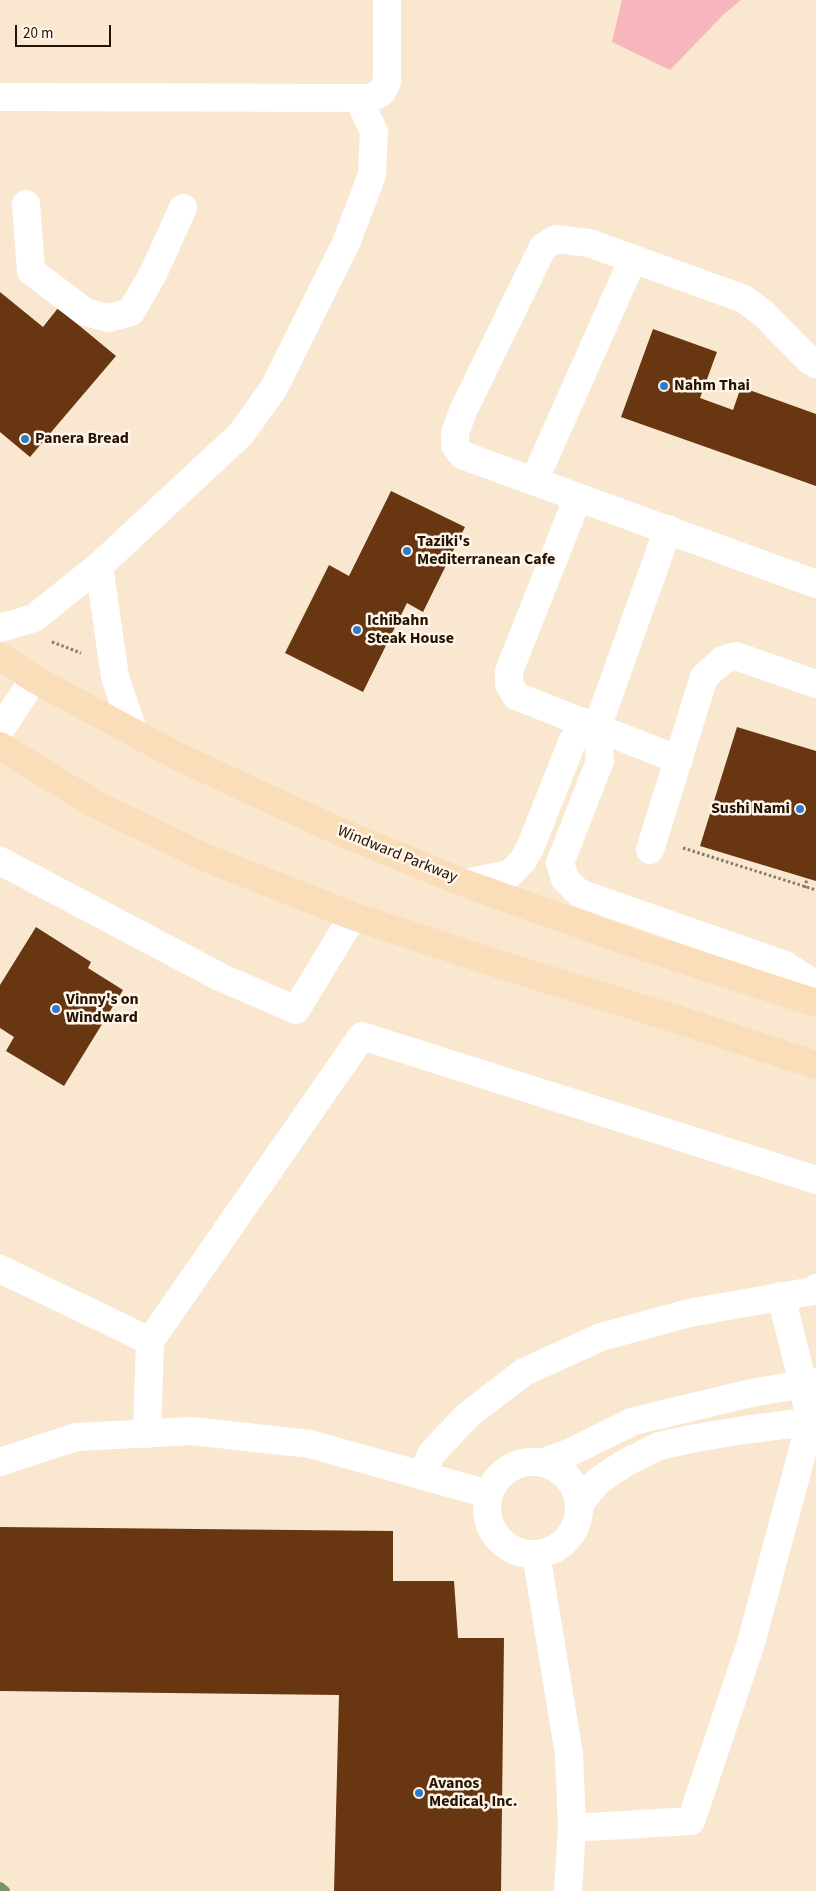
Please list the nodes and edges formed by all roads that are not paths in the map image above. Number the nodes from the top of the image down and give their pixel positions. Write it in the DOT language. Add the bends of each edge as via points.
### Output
graph roads {
  1 [pos="387,0"];
  2 [pos="0,98"];
  3 [pos="359,99"];
  4 [pos="26,204"];
  5 [pos="183,208"];
  6 [pos="633,259"];
  7 [pos="816,364"];
  8 [pos="534,481"];
  9 [pos="578,497"];
  10 [pos="668,529"];
  11 [pos="99,566"];
  12 [pos="816,584"];
  13 [pos="0,628"];
  14 [pos="0,656"];
  15 [pos="34,679"];
  16 [pos="816,684"];
  17 [pos="597,728"];
  18 [pos="0,730"];
  19 [pos="134,733"];
  20 [pos="0,746"];
  21 [pos="679,760"];
  22 [pos="652,845"];
  23 [pos="0,861"];
  24 [pos="464,883"];
  25 [pos="353,916"];
  26 [pos="816,985"];
  27 [pos="816,1003"];
  28 [pos="816,1065"];
  29 [pos="816,1180"];
  30 [pos="0,1269"];
  31 [pos="816,1288"];
  32 [pos="781,1296"];
  33 [pos="150,1341"];
  34 [pos="810,1383"];
  35 [pos="813,1422"];
  36 [pos="148,1434"];
  37 [pos="0,1462"];
  38 [pos="542,1462"];
  39 [pos="421,1475"];
  40 [pos="488,1494"];
  41 [pos="579,1504"];
  42 [pos="536,1554"];
  43 [pos="572,1828"];
  44 [pos="568,1891"];
  1 -- 3 [label="lane" via="387,82 382,92 371,98"];
  2 -- 3 [label="lane"];
  3 -- 11 [label="lane" via="374,132 372,175 346,243 274,388 241,434"];
  4 -- 5 [label="lane" via="31,271 84,312 109,318 130,312 153,274"];
  6 -- 7 [label="lane" via="744,298"];
  6 -- 8 [label="lane"];
  6 -- 8 [label="lane" via="589,243 556,239 543,247 463,411 455,433 455,445 462,455"];
  8 -- 9 [label="lane"];
  9 -- 10 [label="lane"];
  9 -- 17 [label="lane" via="509,671 509,684 516,696"];
  10 -- 12 [label="lane"];
  10 -- 17 [label="lane"];
  11 -- 13 [label="lane" via="34,618"];
  11 -- 19 [label="lane" via="115,677"];
  14 -- 15 [label="main road, Windward Parkway"];
  15 -- 18 [label="lane"];
  15 -- 19 [label="main road, Windward Parkway"];
  16 -- 21 [label="lane" via="736,656 723,660 704,676"];
  17 -- 21 [label="lane"];
  17 -- 24 [label="lane" via="573,740 524,859 510,874"];
  17 -- 26 [label="lane" via="600,761 560,863 565,879 580,893 785,965"];
  19 -- 24 [label="main road, Windward Parkway" via="176,756 330,827"];
  20 -- 25 [label="main road" via="92,803 206,858"];
  21 -- 22 [label="lane"];
  23 -- 25 [label="lane" via="220,977 296,1010"];
  24 -- 27 [label="main road, Windward Parkway"];
  25 -- 28 [label="main road"];
  29 -- 33 [label="lane" via="362,1036"];
  30 -- 33 [label="lane"];
  31 -- 32 [label="lane"];
  32 -- 34 [label="lane"];
  32 -- 39 [label="lane" via="689,1313 601,1337 524,1372 468,1415 432,1453"];
  33 -- 36 [label="lane"];
  34 -- 35 [label="lane"];
  34 -- 38 [label="lane" via="751,1393 634,1421 569,1453"];
  35 -- 41 [label="lane" via="744,1430 658,1446 598,1481"];
  35 -- 43 [label="lane" via="750,1644 691,1821"];
  36 -- 37 [label="lane" via="76,1437"];
  36 -- 39 [label="lane" via="192,1431 310,1444"];
  38 -- 40 [label="lane" via="519,1464 500,1475"];
  38 -- 41 [label="lane" via="560,1470 573,1485"];
  39 -- 40 [label="lane"];
  40 -- 42 [label="lane" via="486,1517 496,1537 514,1551"];
  41 -- 42 [label="lane" via="577,1522 568,1538 554,1550"];
  42 -- 43 [label="lane" via="569,1754"];
  43 -- 44 [label="lane"];
}
